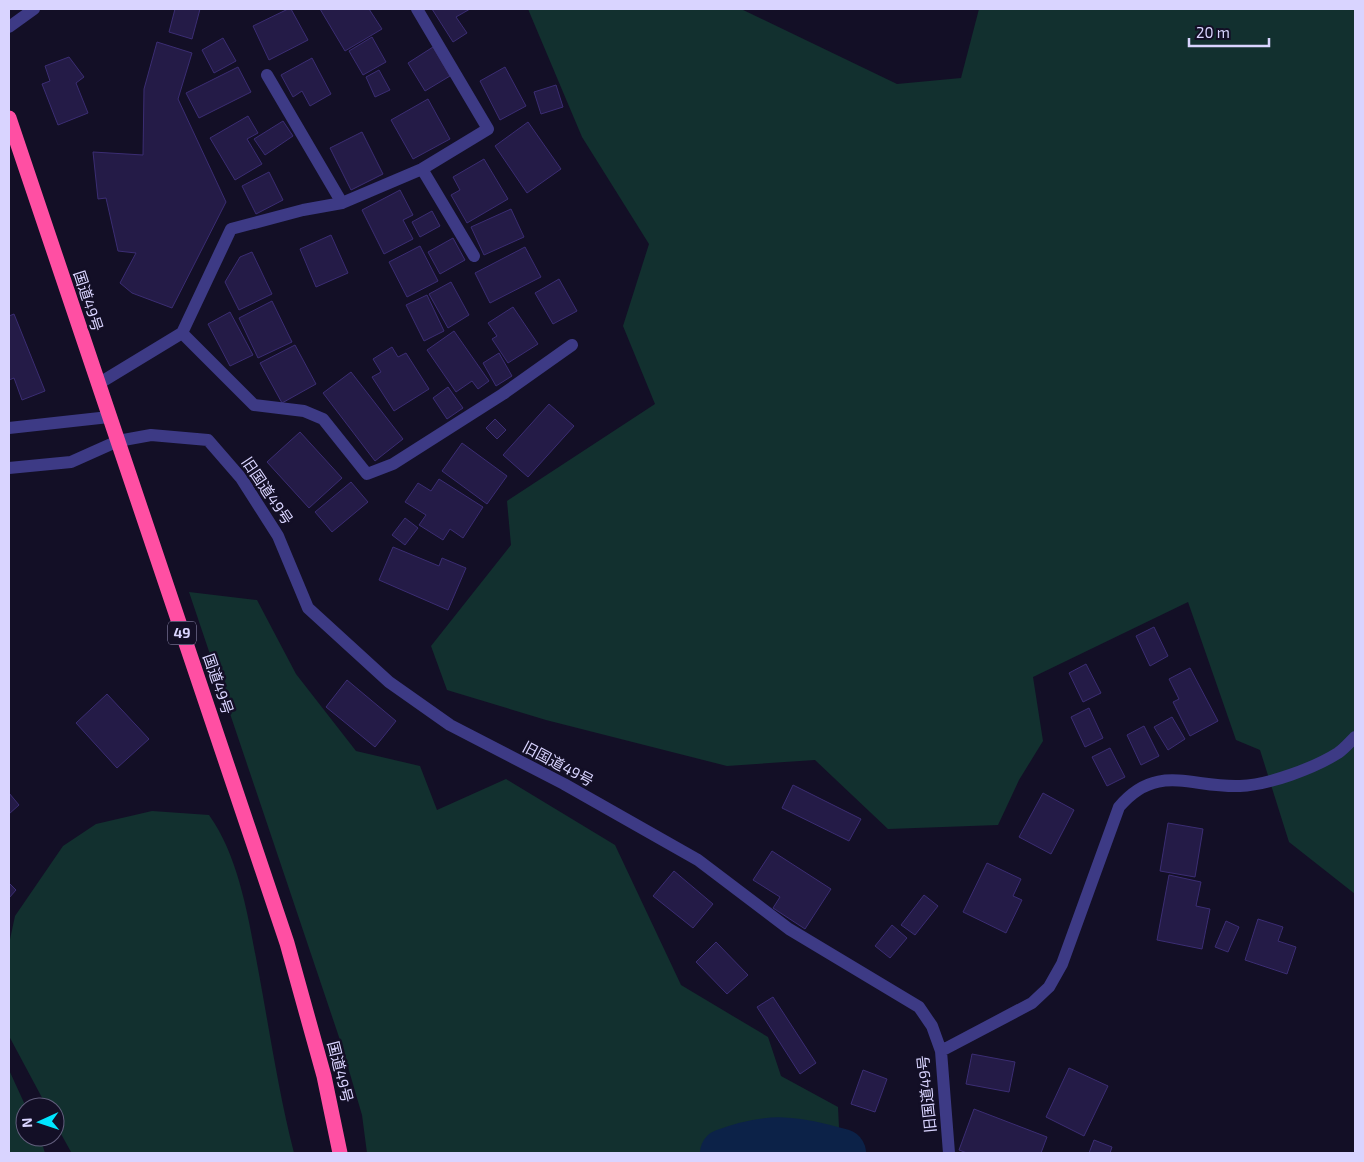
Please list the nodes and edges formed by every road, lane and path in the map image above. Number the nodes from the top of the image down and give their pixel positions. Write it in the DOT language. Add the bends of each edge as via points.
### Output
graph roads {
  1 [pos="34,9"];
  2 [pos="417,9"];
  3 [pos="9,27"];
  4 [pos="267,74"];
  5 [pos="9,118"];
  6 [pos="422,169"];
  7 [pos="342,203"];
  8 [pos="474,256"];
  9 [pos="182,333"];
  10 [pos="572,345"];
  11 [pos="98,384"];
  12 [pos="109,417"];
  13 [pos="9,428"];
  14 [pos="118,441"];
  15 [pos="9,468"];
  16 [pos="1355,737"];
  17 [pos="940,1051"];
  18 [pos="340,1153"];
  19 [pos="949,1153"];
  1 -- 3 [label="street"];
  2 -- 6 [label="street" via="488,129"];
  4 -- 7 [label="street"];
  5 -- 11 [label="highway, 国道49号 / 49"];
  6 -- 7 [label="street"];
  6 -- 8 [label="street"];
  7 -- 9 [label="street" via="231,229"];
  9 -- 10 [label="street" via="254,405 304,411 324,419 367,474 393,464 503,394"];
  9 -- 11 [label="street"];
  11 -- 12 [label="highway, 国道49号 / 49"];
  12 -- 13 [label="street"];
  12 -- 14 [label="highway, 国道49号 / 49"];
  14 -- 15 [label="street, 旧国道49号" via="71,462"];
  14 -- 17 [label="street, 旧国道49号" via="151,435 208,440 241,478 278,536 308,608 389,682 450,725 564,784 698,860 789,928 919,1007 932,1026"];
  14 -- 18 [label="highway, 国道49号 / 49" via="287,944 324,1076"];
  16 -- 17 [label="street" via="1338,753 1302,770 1254,785 1161,780 1143,785 1129,795 1119,807 1062,964 1049,987 1032,1003"];
  17 -- 19 [label="street, 旧国道49号"];
}
